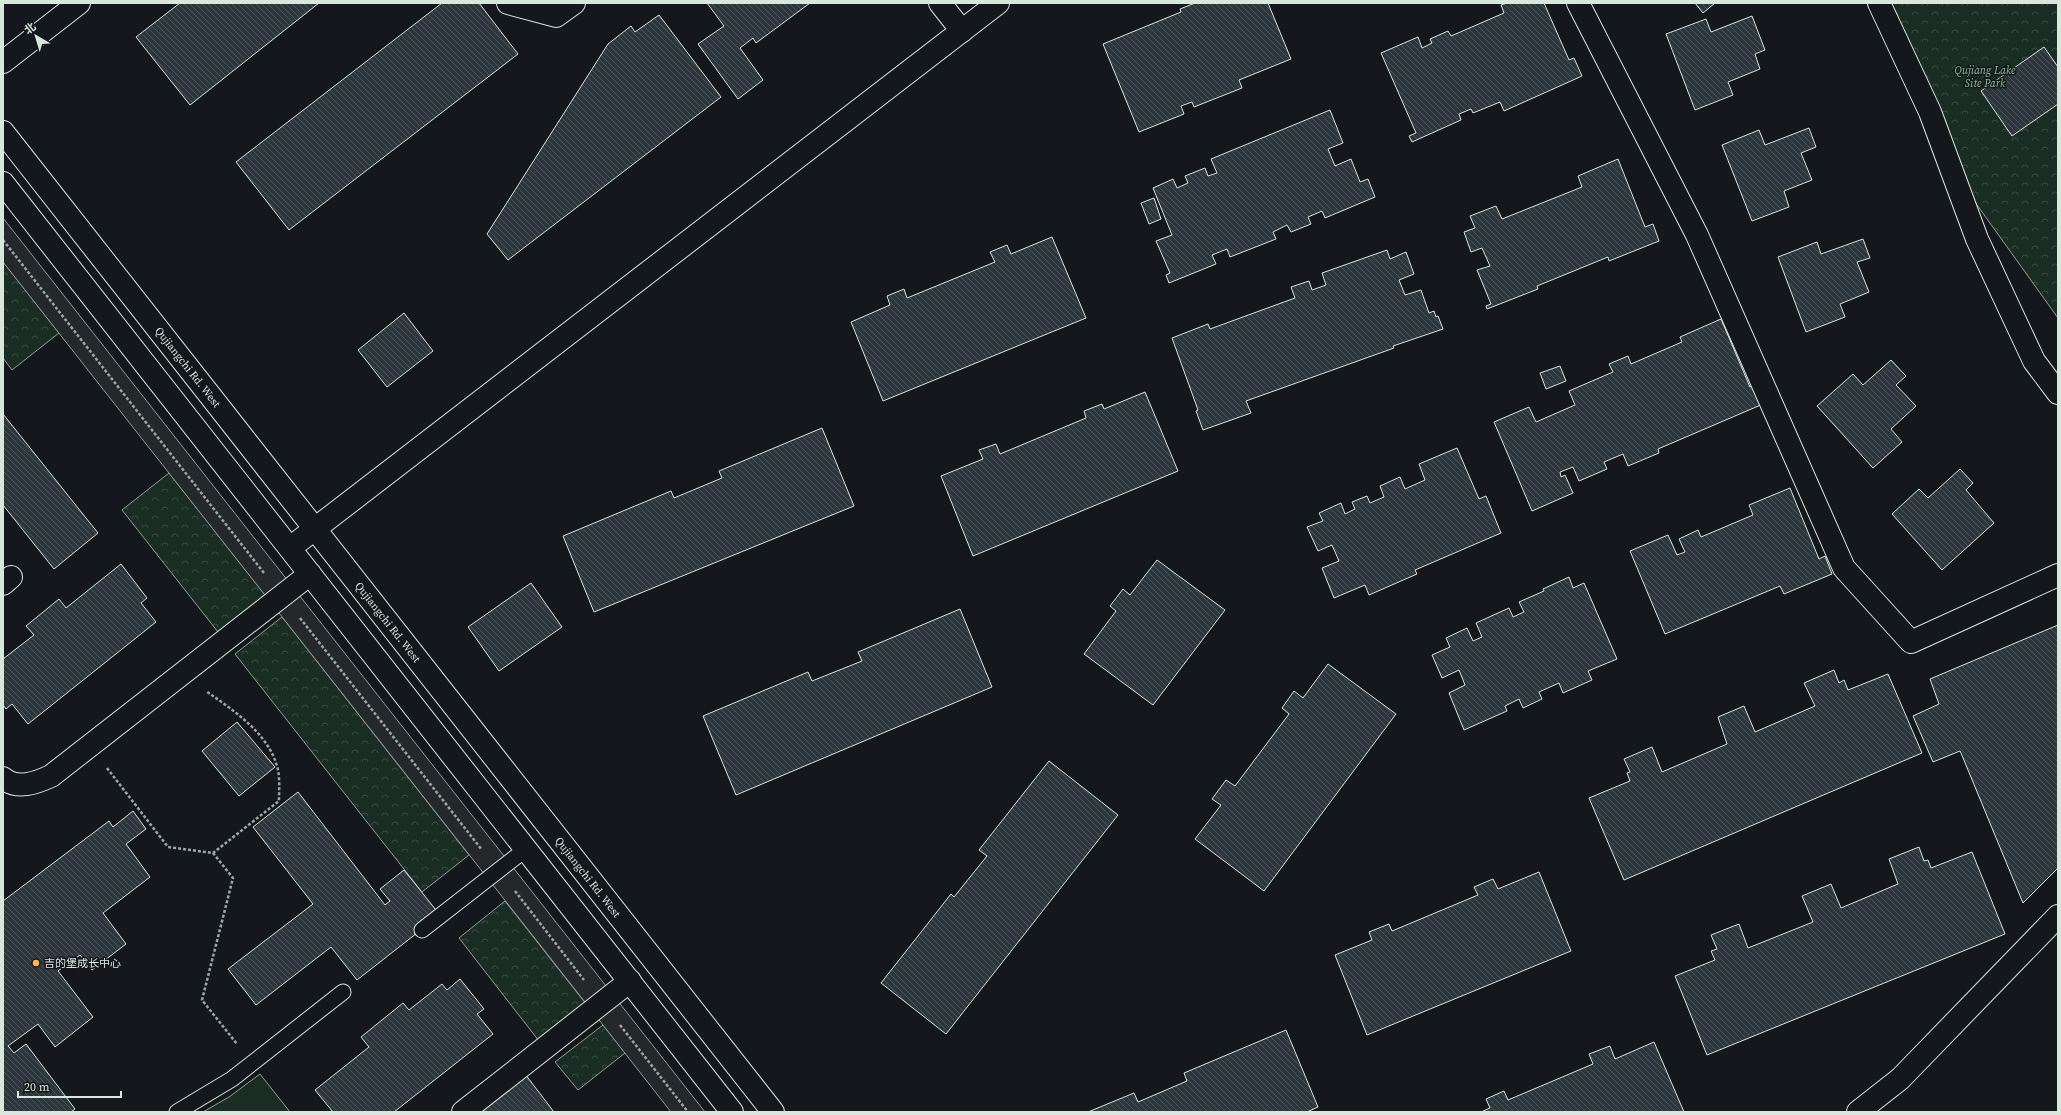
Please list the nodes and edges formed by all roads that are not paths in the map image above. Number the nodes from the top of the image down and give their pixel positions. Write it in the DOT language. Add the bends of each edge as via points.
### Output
graph roads {
  1 [pos="79,3"];
  2 [pos="508,3"];
  3 [pos="574,3"];
  4 [pos="940,3"];
  5 [pos="998,3"];
  6 [pos="1578,3"];
  7 [pos="1879,3"];
  8 [pos="962,31"];
  9 [pos="3,62"];
  10 [pos="3,132"];
  11 [pos="3,183"];
  12 [pos="2058,394"];
  13 [pos="315,529"];
  14 [pos="290,548"];
  15 [pos="310,574"];
  16 [pos="2058,575"];
  17 [pos="3,778"];
  18 [pos="526,849"];
  19 [pos="2058,916"];
  20 [pos="422,930"];
  21 [pos="630,982"];
  22 [pos="343,992"];
  23 [pos="177,1112"];
  24 [pos="463,1112"];
  25 [pos="732,1112"];
  26 [pos="773,1112"];
  27 [pos="1858,1112"];
  1 -- 9 [label="street"];
  2 -- 3 [label="street" via="556,16"];
  4 -- 8 [label="street"];
  5 -- 8 [label="street"];
  6 -- 16 [label="street" via="1697,235 1844,568 1911,642"];
  7 -- 12 [label="street" via="1930,112 1977,239 2034,361"];
  8 -- 13 [label="street"];
  10 -- 13 [label="street, Qujiangchi Rd. West"];
  11 -- 14 [label="street"];
  13 -- 14 [label="street"];
  13 -- 26 [label="street, Qujiangchi Rd. West"];
  14 -- 15 [label="street"];
  15 -- 17 [label="street" via="51,776 36,783 20,785"];
  15 -- 18 [label="street"];
  18 -- 20 [label="lane"];
  18 -- 21 [label="street"];
  19 -- 27 [label="street" via="1900,1079"];
  21 -- 24 [label="street"];
  21 -- 25 [label="street"];
  22 -- 23 [label="lane" via="252,1063 213,1091"];
}
